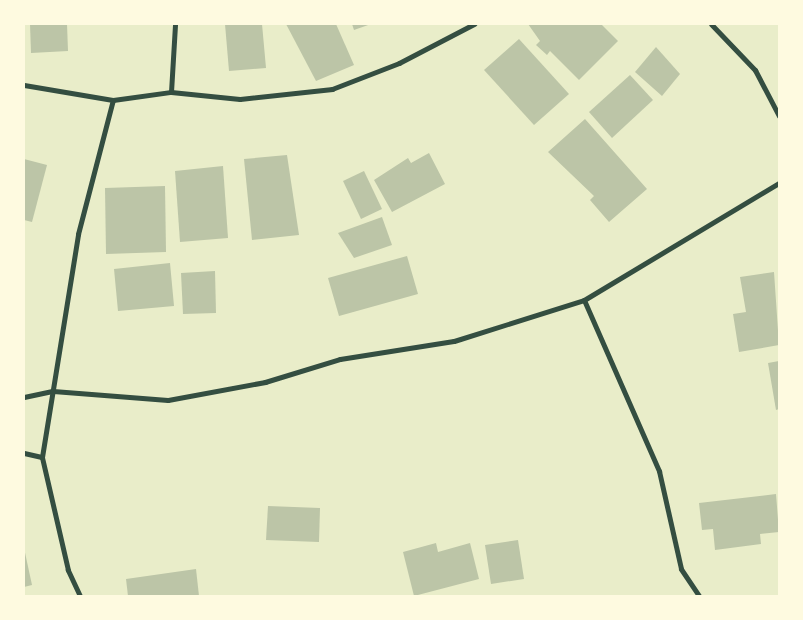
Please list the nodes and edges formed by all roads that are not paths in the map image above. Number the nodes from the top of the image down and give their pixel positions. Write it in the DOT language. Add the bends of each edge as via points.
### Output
graph roads {
  1 [pos="175,24"];
  2 [pos="474,24"];
  3 [pos="711,24"];
  4 [pos="24,85"];
  5 [pos="172,92"];
  6 [pos="113,100"];
  7 [pos="779,116"];
  8 [pos="779,184"];
  9 [pos="584,300"];
  10 [pos="53,391"];
  11 [pos="24,397"];
  12 [pos="24,453"];
  13 [pos="42,457"];
  14 [pos="80,596"];
  15 [pos="700,596"];
  1 -- 5 [label="street"];
  2 -- 5 [label="street" via="399,63 332,89 240,99"];
  3 -- 7 [label="street" via="755,70"];
  4 -- 6 [label="street"];
  5 -- 6 [label="street"];
  6 -- 10 [label="street" via="78,234"];
  8 -- 9 [label="street"];
  9 -- 10 [label="street" via="454,341 340,359 265,382 168,400"];
  9 -- 15 [label="street" via="659,471 681,570"];
  10 -- 11 [label="street"];
  10 -- 13 [label="street"];
  12 -- 13 [label="street"];
  13 -- 14 [label="street" via="68,570"];
}
